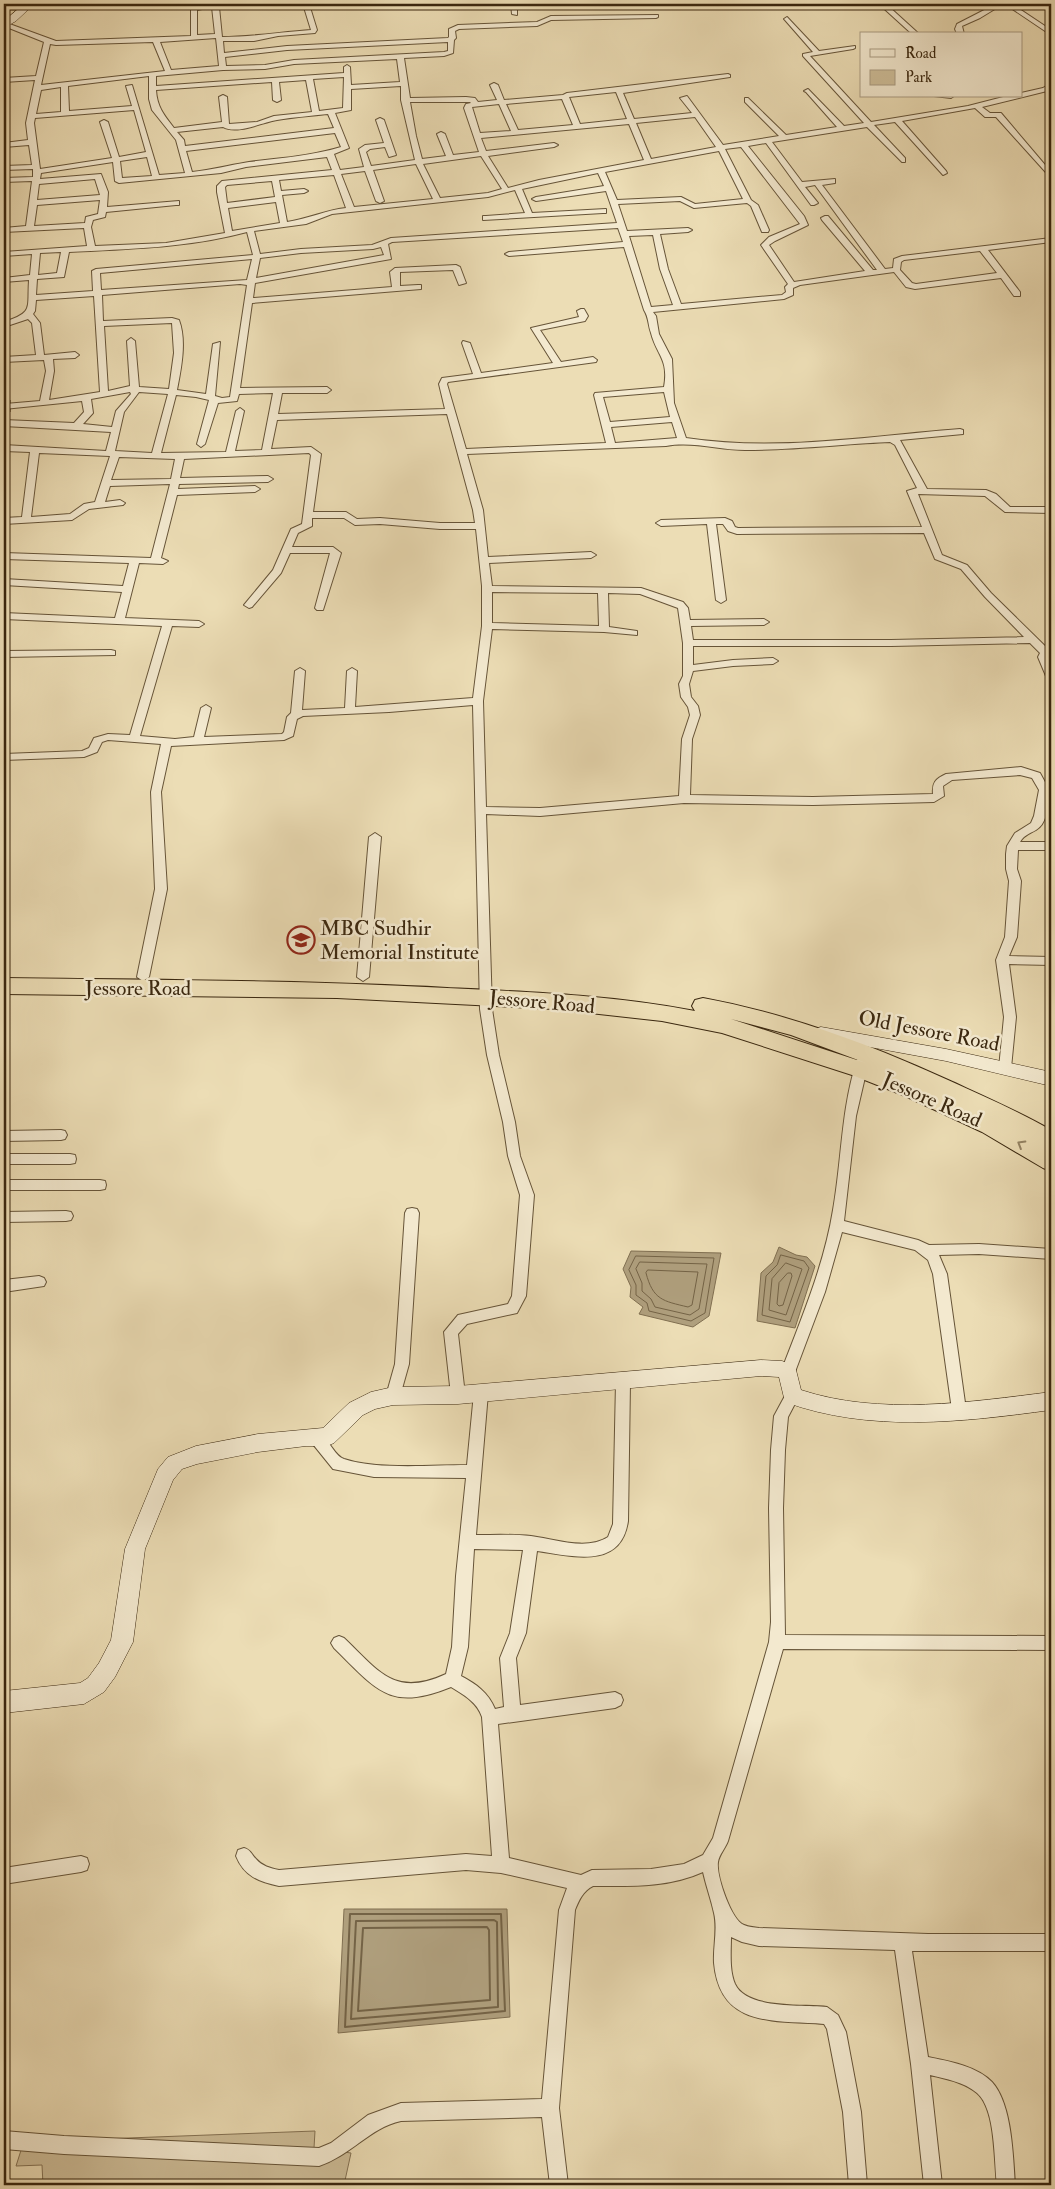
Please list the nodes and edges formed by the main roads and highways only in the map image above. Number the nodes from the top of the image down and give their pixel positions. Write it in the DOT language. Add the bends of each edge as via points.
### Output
graph roads {
  1 [pos="4,976"];
  2 [pos="4,986"];
  3 [pos="486,990"];
  4 [pos="561,995"];
  5 [pos="865,1054"];
  6 [pos="994,1119"];
  7 [pos="1051,1141"];
  8 [pos="1051,1162"];
  1 -- 3 [label="highway, Jessore Road" via="363,977"];
  2 -- 3 [label="highway, Jessore Road"];
  3 -- 4 [label="highway, Jessore Road"];
  4 -- 5 [label="highway, Jessore Road"];
  4 -- 5 [label="highway" via="645,996 723,1009 798,1029"];
  5 -- 6 [label="highway"];
  6 -- 7 [label="highway"];
  8 -- 6 [label="highway, Jessore Road, one-way"];
}
